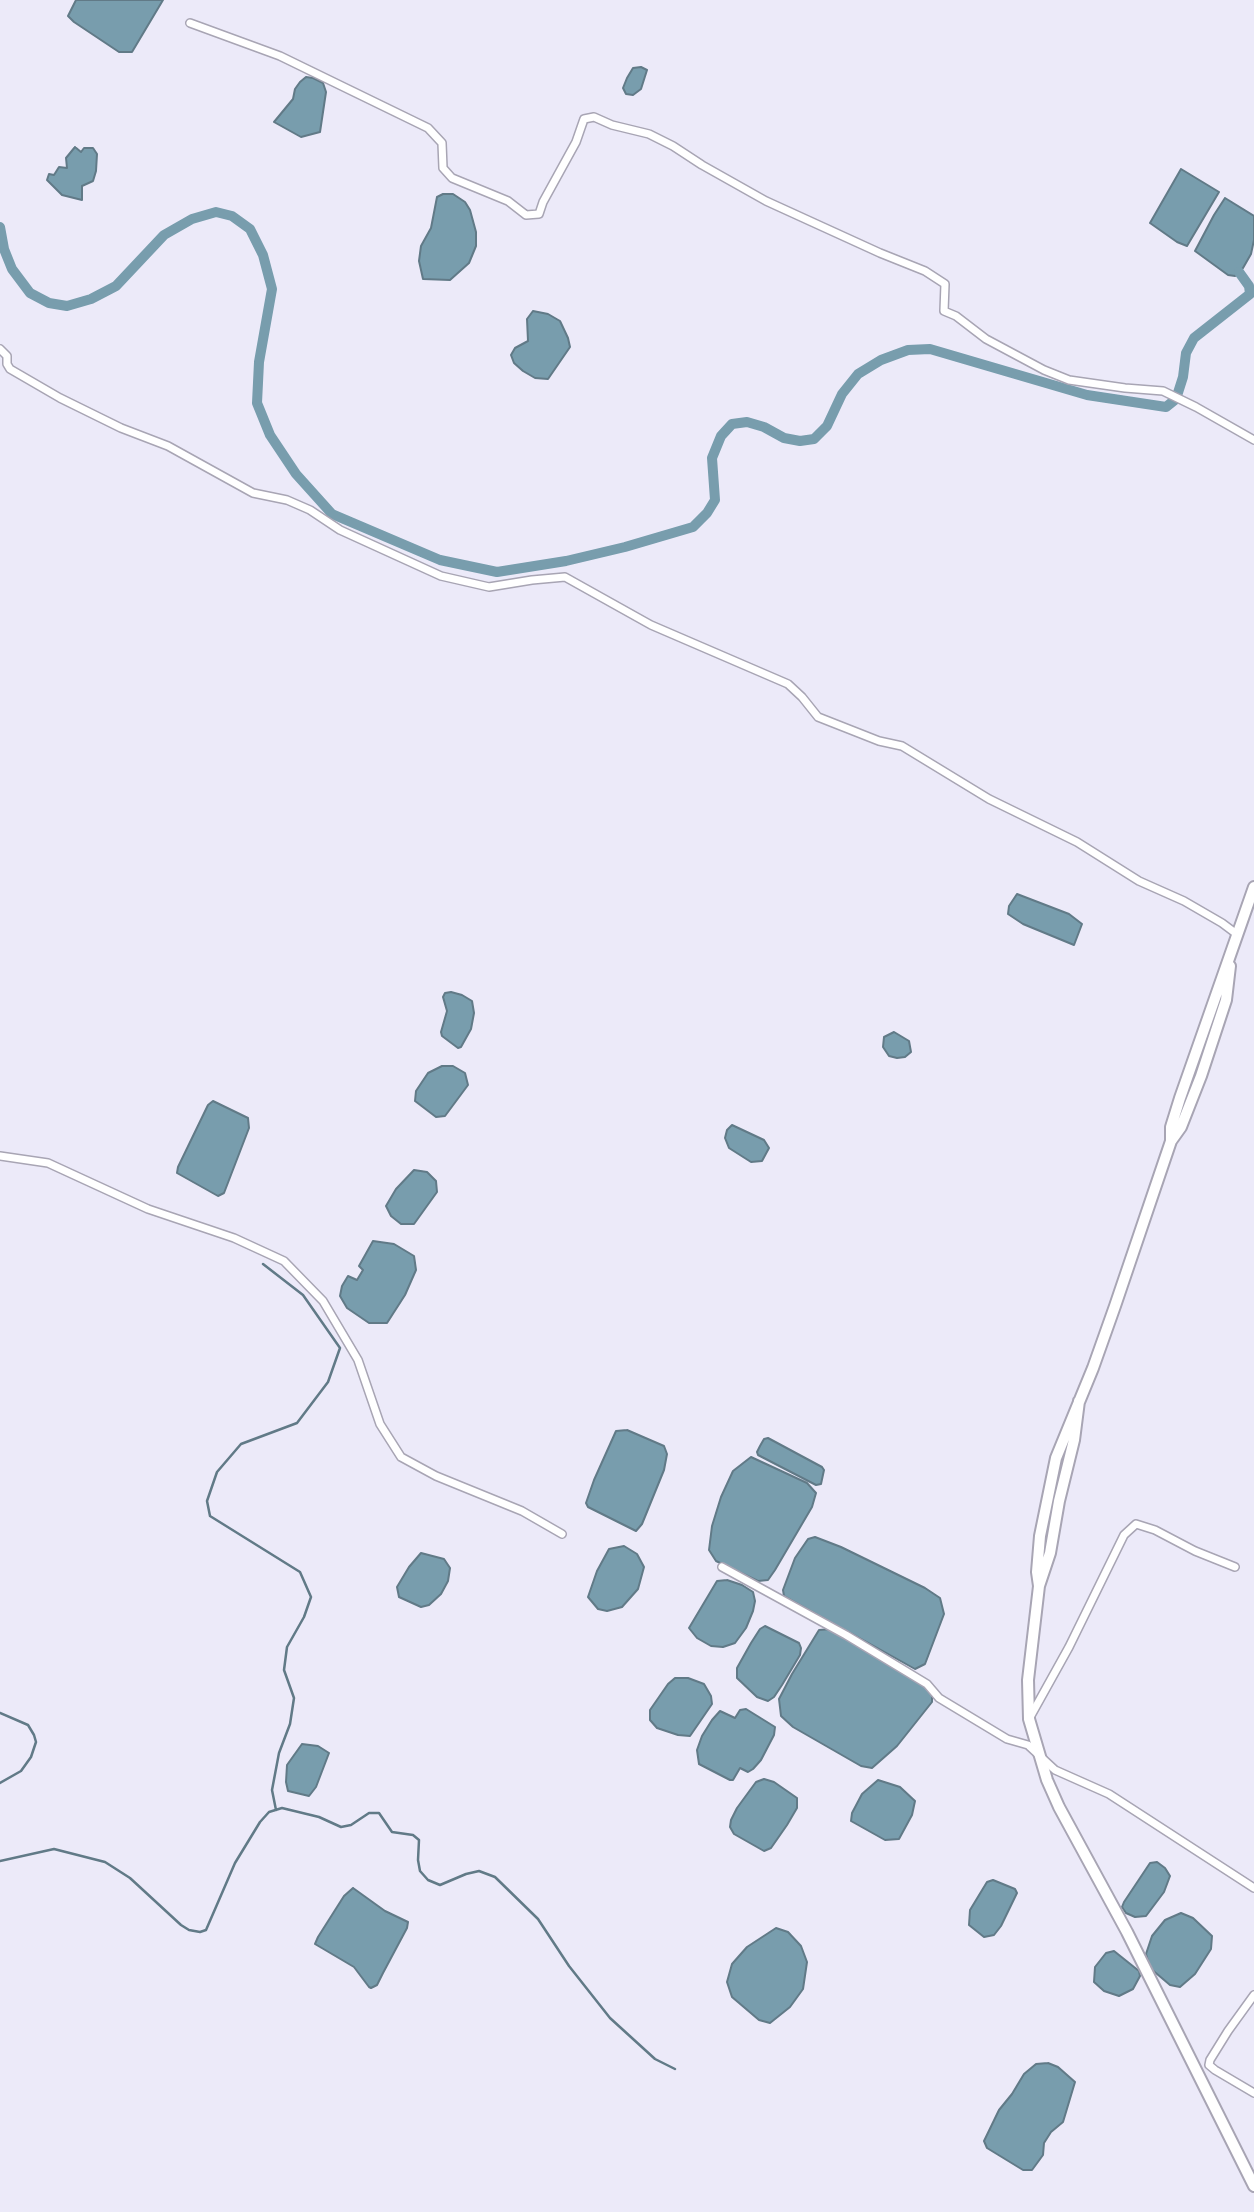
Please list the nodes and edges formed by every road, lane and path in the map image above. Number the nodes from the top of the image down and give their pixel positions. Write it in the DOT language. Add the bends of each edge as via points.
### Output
graph roads {
  1 [pos="190,23"];
  2 [pos="0,349"];
  3 [pos="1254,440"];
  4 [pos="1254,887"];
  5 [pos="1238,935"];
  6 [pos="0,1156"];
  7 [pos="562,1534"];
  8 [pos="722,1567"];
  9 [pos="1235,1567"];
  10 [pos="1029,1719"];
  11 [pos="1039,1757"];
  12 [pos="1254,1888"];
  13 [pos="1254,1995"];
  14 [pos="1254,2093"];
  15 [pos="1241,2156"];
  16 [pos="1254,2171"];
  17 [pos="1254,2186"];
  1 -- 3 [label="street" via="280,56 428,128 442,143 443,168 452,178 508,201 526,215 539,214 584,119 594,117 649,134 766,201 925,271 945,284 944,311 1045,370 1069,380 1163,391"];
  2 -- 5 [label="street" via="10,369 60,398 168,446 253,493 310,510 340,530 441,576 489,587 565,577 651,625 788,684 818,717 902,746 989,799 1077,842"];
  4 -- 5 [label="main road"];
  5 -- 10 [label="main road" via="1226,1000 1188,1111 1171,1140 1115,1306 1062,1439 1046,1503 1037,1572"];
  6 -- 7 [label="street" via="48,1163 148,1209 234,1238 284,1261 323,1301 358,1360 380,1424 401,1457"];
  8 -- 11 [label="street" via="846,1635 927,1684 939,1698 1007,1739 1028,1745"];
  9 -- 10 [label="street" via="1136,1524 1124,1535"];
  10 -- 11 [label="main road"];
  11 -- 12 [label="street" via="1055,1770 1109,1794"];
  11 -- 15 [label="main road" via="1059,1807"];
  13 -- 14 [label="street" via="1209,2065"];
  15 -- 16 [label="main road"];
  15 -- 17 [label="main road"];
}
